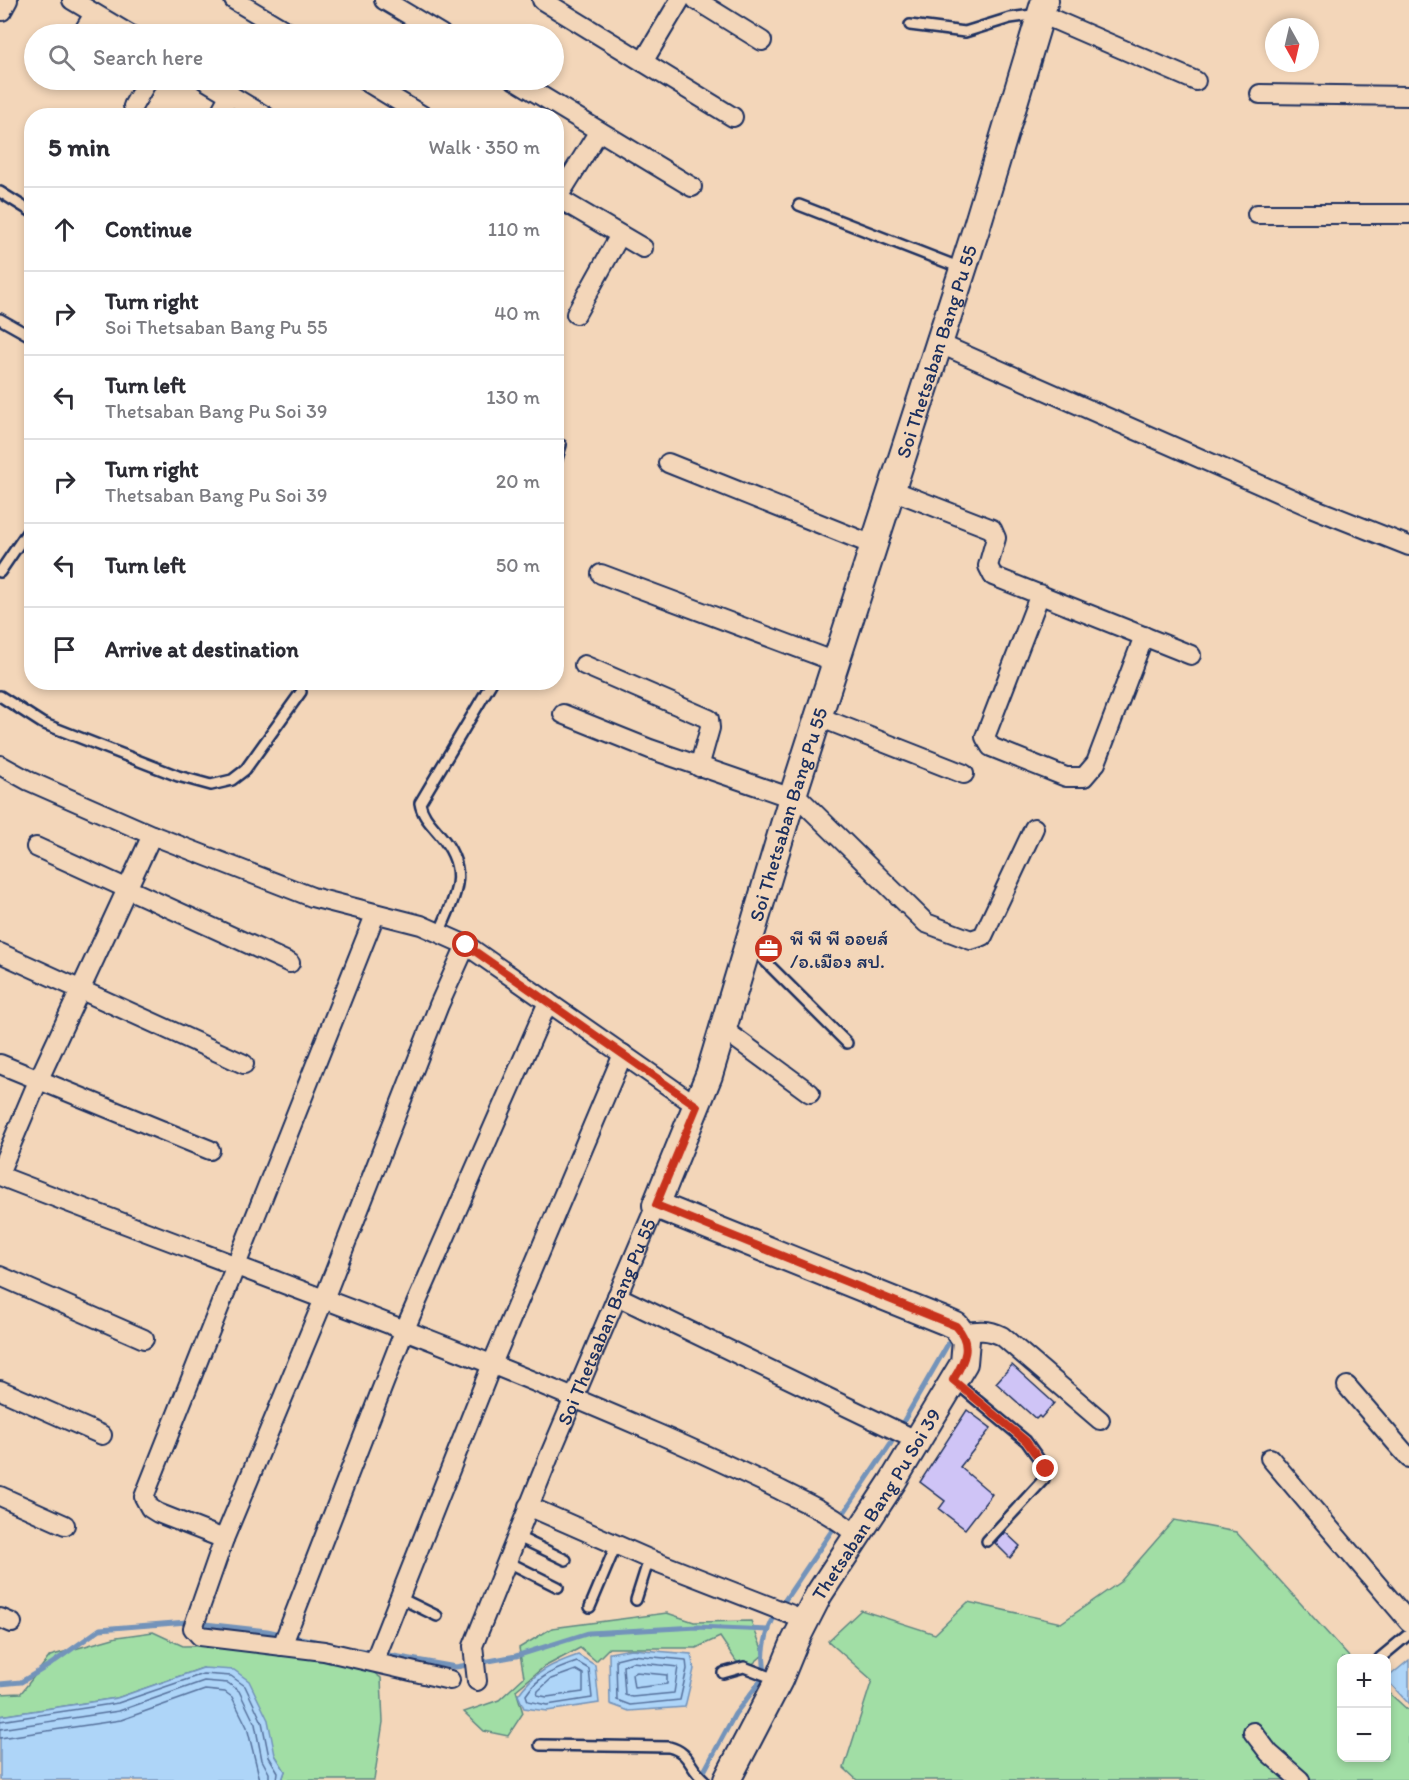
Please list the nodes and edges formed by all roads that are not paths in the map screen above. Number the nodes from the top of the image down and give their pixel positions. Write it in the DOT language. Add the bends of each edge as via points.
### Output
graph roads {
  1 [pos="72,0"];
  2 [pos="234,0"];
  3 [pos="384,0"];
  4 [pos="542,0"];
  5 [pos="680,0"];
  6 [pos="696,0"];
  7 [pos="1043,7"];
  8 [pos="94,14"];
  9 [pos="88,24"];
  10 [pos="112,24"];
  11 [pos="274,24"];
  12 [pos="424,24"];
  13 [pos="910,25"];
  14 [pos="762,41"];
  15 [pos="643,62"];
  16 [pos="1196,81"];
  17 [pos="142,90"];
  18 [pos="223,90"];
  19 [pos="380,90"];
  20 [pos="531,90"];
  21 [pos="230,94"];
  22 [pos="1260,94"];
  23 [pos="1409,96"];
  24 [pos="133,106"];
  25 [pos="222,108"];
  26 [pos="252,108"];
  27 [pos="410,108"];
  28 [pos="561,108"];
  29 [pos="564,110"];
  30 [pos="733,117"];
  31 [pos="599,131"];
  32 [pos="564,186"];
  33 [pos="692,187"];
  34 [pos="0,192"];
  35 [pos="564,201"];
  36 [pos="799,205"];
  37 [pos="24,207"];
  38 [pos="1257,214"];
  39 [pos="1409,214"];
  40 [pos="620,235"];
  41 [pos="643,248"];
  42 [pos="963,268"];
  43 [pos="576,314"];
  44 [pos="0,319"];
  45 [pos="24,332"];
  46 [pos="938,343"];
  47 [pos="668,463"];
  48 [pos="892,490"];
  49 [pos="24,537"];
  50 [pos="873,545"];
  51 [pos="1409,546"];
  52 [pos="0,572"];
  53 [pos="601,574"];
  54 [pos="1040,594"];
  55 [pos="1144,636"];
  56 [pos="1191,655"];
  57 [pos="836,662"];
  58 [pos="584,664"];
  59 [pos="488,690"];
  60 [pos="301,692"];
  61 [pos="0,696"];
  62 [pos="563,714"];
  63 [pos="819,717"];
  64 [pos="0,765"];
  65 [pos="699,767"];
  66 [pos="964,774"];
  67 [pos="793,796"];
  68 [pos="1034,828"];
  69 [pos="152,835"];
  70 [pos="36,848"];
  71 [pos="127,890"];
  72 [pos="375,915"];
  73 [pos="440,932"];
  74 [pos="747,943"];
  75 [pos="466,945"];
  76 [pos="0,953"];
  77 [pos="290,963"];
  78 [pos="82,990"];
  79 [pos="548,1002"];
  80 [pos="723,1029"];
  81 [pos="848,1043"];
  82 [pos="623,1054"];
  83 [pos="0,1064"];
  84 [pos="244,1064"];
  85 [pos="38,1081"];
  86 [pos="810,1093"];
  87 [pos="697,1106"];
  88 [pos="210,1150"];
  89 [pos="0,1171"];
  90 [pos="0,1176"];
  91 [pos="656,1205"];
  92 [pos="236,1267"];
  93 [pos="0,1276"];
  94 [pos="617,1296"];
  95 [pos="324,1299"];
  96 [pos="405,1329"];
  97 [pos="962,1333"];
  98 [pos="144,1339"];
  99 [pos="492,1364"];
  100 [pos="953,1380"];
  101 [pos="1347,1386"];
  102 [pos="0,1390"];
  103 [pos="574,1397"];
  104 [pos="1100,1420"];
  105 [pos="904,1434"];
  106 [pos="102,1435"];
  107 [pos="1270,1458"];
  108 [pos="1409,1458"];
  109 [pos="0,1496"];
  110 [pos="528,1506"];
  111 [pos="65,1525"];
  112 [pos="851,1531"];
  113 [pos="516,1536"];
  114 [pos="224,1539"];
  115 [pos="987,1541"];
  116 [pos="616,1545"];
  117 [pos="649,1559"];
  118 [pos="566,1560"];
  119 [pos="506,1561"];
  120 [pos="558,1587"];
  121 [pos="398,1597"];
  122 [pos="636,1600"];
  123 [pos="590,1607"];
  124 [pos="436,1616"];
  125 [pos="796,1618"];
  126 [pos="1409,1622"];
  127 [pos="1409,1634"];
  128 [pos="284,1640"];
  129 [pos="378,1654"];
  130 [pos="1386,1654"];
  131 [pos="475,1669"];
  132 [pos="723,1672"];
  133 [pos="771,1676"];
  134 [pos="450,1680"];
  135 [pos="1253,1732"];
  136 [pos="540,1744"];
  137 [pos="701,1777"];
  138 [pos="727,1780"];
  139 [pos="1300,1780"];
  1 -- 8 [label="street"];
  2 -- 11 [label="street"];
  3 -- 12 [label="street"];
  4 -- 15 [label="street"];
  5 -- 15 [label="street"];
  6 -- 14 [label="street"];
  7 -- 13 [label="lane" via="965,32"];
  7 -- 16 [label="street"];
  7 -- 42 [label="street, Soi Thetsaban Bang Pu 55"];
  8 -- 9 [label="street"];
  8 -- 10 [label="street"];
  15 -- 30 [label="street"];
  17 -- 24 [label="street"];
  18 -- 21 [label="street"];
  19 -- 27 [label="street"];
  20 -- 28 [label="street"];
  21 -- 25 [label="street"];
  21 -- 26 [label="street"];
  22 -- 23 [label="street"];
  29 -- 31 [label="street"];
  31 -- 32 [label="street"];
  31 -- 33 [label="street"];
  34 -- 37 [label="lane"];
  35 -- 40 [label="street"];
  36 -- 42 [label="lane"];
  38 -- 39 [label="street"];
  40 -- 41 [label="street"];
  40 -- 43 [label="street"];
  42 -- 46 [label="street, Soi Thetsaban Bang Pu 55"];
  44 -- 45 [label="lane"];
  46 -- 48 [label="street, Soi Thetsaban Bang Pu 55"];
  46 -- 51 [label="street" via="1313,508"];
  47 -- 50 [label="street"];
  48 -- 50 [label="street, Soi Thetsaban Bang Pu 55"];
  48 -- 54 [label="street" via="992,529 996,538 988,566 993,576"];
  49 -- 52 [label="lane"];
  50 -- 57 [label="street, Soi Thetsaban Bang Pu 55"];
  53 -- 57 [label="street"];
  54 -- 55 [label="street"];
  54 -- 55 [label="street" via="985,737 991,747 1076,778 1084,777 1090,772"];
  55 -- 56 [label="street"];
  57 -- 63 [label="street, Soi Thetsaban Bang Pu 55"];
  58 -- 65 [label="street" via="709,719"];
  59 -- 73 [label="lane" via="420,803 457,862 458,889"];
  60 -- 61 [label="lane" via="245,770 232,780 211,785 177,776 42,723"];
  62 -- 65 [label="street"];
  63 -- 66 [label="street"];
  63 -- 67 [label="street, Soi Thetsaban Bang Pu 55"];
  64 -- 69 [label="street"];
  65 -- 67 [label="street"];
  67 -- 68 [label="street" via="926,923 971,940 983,936"];
  67 -- 74 [label="street, Soi Thetsaban Bang Pu 55"];
  69 -- 71 [label="street"];
  69 -- 72 [label="street" via="312,897"];
  70 -- 71 [label="street"];
  71 -- 77 [label="street"];
  71 -- 78 [label="street"];
  72 -- 73 [label="street"];
  72 -- 92 [label="street"];
  73 -- 75 [label="street"];
  74 -- 80 [label="street, Soi Thetsaban Bang Pu 55"];
  74 -- 81 [label="lane"];
  75 -- 79 [label="street"];
  75 -- 95 [label="street"];
  76 -- 78 [label="street"];
  78 -- 84 [label="street"];
  78 -- 85 [label="street"];
  79 -- 82 [label="street"];
  79 -- 96 [label="street"];
  80 -- 86 [label="street"];
  80 -- 87 [label="street, Soi Thetsaban Bang Pu 55"];
  82 -- 87 [label="street"];
  82 -- 99 [label="street"];
  83 -- 85 [label="street"];
  85 -- 88 [label="street"];
  85 -- 89 [label="street"];
  87 -- 91 [label="street, Soi Thetsaban Bang Pu 55"];
  90 -- 92 [label="street"];
  91 -- 94 [label="street, Soi Thetsaban Bang Pu 55"];
  91 -- 97 [label="street" via="947,1322"];
  92 -- 95 [label="street"];
  92 -- 114 [label="street" via="144,1497 158,1513"];
  93 -- 98 [label="street"];
  94 -- 103 [label="street, Soi Thetsaban Bang Pu 55"];
  94 -- 105 [label="street"];
  95 -- 96 [label="street"];
  95 -- 114 [label="street"];
  96 -- 99 [label="street"];
  96 -- 128 [label="street"];
  97 -- 100 [label="street, Thetsaban Bang Pu Soi 39" via="966,1351"];
  97 -- 104 [label="street" via="991,1330 1002,1336"];
  99 -- 103 [label="street"];
  99 -- 121 [label="street"];
  100 -- 105 [label="street, Thetsaban Bang Pu Soi 39"];
  100 -- 115 [label="lane" via="1026,1441 1046,1469 1044,1479"];
  101 -- 108 [label="street"];
  102 -- 106 [label="street"];
  103 -- 110 [label="street, Soi Thetsaban Bang Pu 55"];
  103 -- 112 [label="street" via="724,1463 830,1515"];
  105 -- 112 [label="street, Thetsaban Bang Pu Soi 39"];
  107 -- 126 [label="street"];
  109 -- 111 [label="street"];
  110 -- 113 [label="street, Soi Thetsaban Bang Pu 55"];
  110 -- 116 [label="street"];
  112 -- 125 [label="street, Thetsaban Bang Pu Soi 39"];
  113 -- 118 [label="lane"];
  113 -- 119 [label="street, Soi Thetsaban Bang Pu 55"];
  114 -- 128 [label="street" via="194,1622 200,1636"];
  116 -- 117 [label="street"];
  116 -- 123 [label="lane"];
  117 -- 122 [label="lane"];
  117 -- 125 [label="street"];
  119 -- 120 [label="lane"];
  119 -- 131 [label="street, Soi Thetsaban Bang Pu 55" via="473,1646"];
  121 -- 124 [label="lane"];
  121 -- 129 [label="street"];
  125 -- 133 [label="street, Thetsaban Bang Pu Soi 39"];
  127 -- 130 [label="lane"];
  128 -- 129 [label="street"];
  129 -- 134 [label="street"];
  132 -- 133 [label="lane" via="744,1667"];
  133 -- 138 [label="street, Thetsaban Bang Pu Soi 39"];
  135 -- 139 [label="street" via="1269,1753"];
  136 -- 137 [label="lane" via="669,1747 685,1754"];
}
